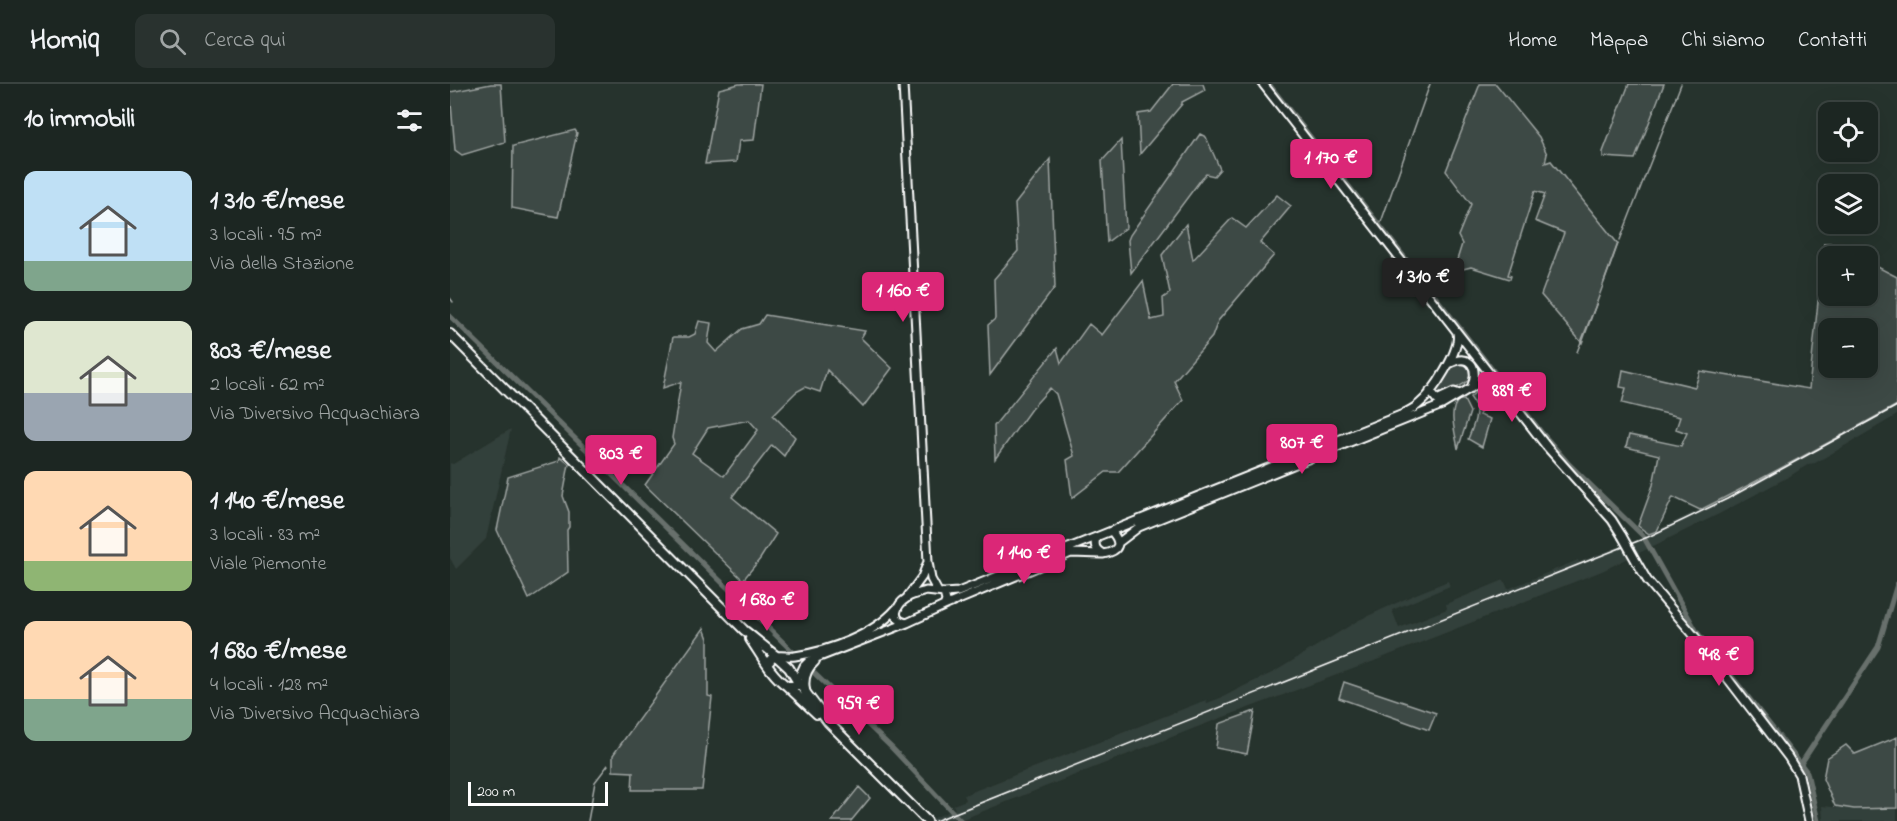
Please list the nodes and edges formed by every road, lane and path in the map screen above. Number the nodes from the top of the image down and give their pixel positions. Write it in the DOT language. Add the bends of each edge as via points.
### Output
graph roads {
  1 [pos="903,84"];
  2 [pos="1263,84"];
  3 [pos="1457,333"];
  4 [pos="450,334"];
  5 [pos="1454,351"];
  6 [pos="1472,351"];
  7 [pos="1449,364"];
  8 [pos="1486,369"];
  9 [pos="1479,383"];
  10 [pos="1497,383"];
  11 [pos="1471,388"];
  12 [pos="1430,391"];
  13 [pos="1461,394"];
  14 [pos="1111,531"];
  15 [pos="1096,537"];
  16 [pos="1118,543"];
  17 [pos="1103,554"];
  18 [pos="928,562"];
  19 [pos="941,593"];
  20 [pos="906,598"];
  21 [pos="944,606"];
  22 [pos="896,609"];
  23 [pos="907,623"];
  24 [pos="744,630"];
  25 [pos="776,655"];
  26 [pos="822,656"];
  27 [pos="767,664"];
  28 [pos="797,681"];
  29 [pos="787,686"];
  30 [pos="807,694"];
  31 [pos="828,722"];
  32 [pos="927,821"];
  33 [pos="1809,821"];
  1 -- 18 [label="street"];
  2 -- 3 [label="street"];
  3 -- 5 [label="street"];
  3 -- 6 [label="street"];
  4 -- 24 [label="main road"];
  5 -- 6 [label="street"];
  5 -- 7 [label="street"];
  6 -- 8 [label="street"];
  7 -- 11 [label="street" via="1457,359 1472,363 1476,373"];
  7 -- 12 [label="street"];
  8 -- 9 [label="street"];
  8 -- 10 [label="street"];
  9 -- 10 [label="street"];
  9 -- 11 [label="street"];
  10 -- 33 [label="street, bridge" via="1612,520 1647,580 1788,757 1799,775"];
  11 -- 13 [label="street"];
  12 -- 13 [label="street" via="1437,400 1454,392"];
  12 -- 14 [label="street" via="1420,404 1403,414"];
  13 -- 16 [label="street" via="1139,527"];
  14 -- 15 [label="street"];
  14 -- 16 [label="street"];
  15 -- 17 [label="street" via="1096,549"];
  15 -- 19 [label="street" via="958,592"];
  16 -- 17 [label="street" via="1117,548"];
  17 -- 21 [label="street" via="1071,554"];
  18 -- 19 [label="street"];
  18 -- 20 [label="street"];
  19 -- 20 [label="street" via="926,591"];
  19 -- 21 [label="street" via="946,601"];
  20 -- 22 [label="street"];
  21 -- 23 [label="street"];
  22 -- 23 [label="street" via="898,620"];
  22 -- 25 [label="street" via="872,630 816,652 792,657"];
  23 -- 26 [label="street"];
  24 -- 25 [label="main road"];
  24 -- 27 [label="main road"];
  25 -- 27 [label="main road"];
  25 -- 28 [label="main road"];
  26 -- 28 [label="street" via="804,666"];
  26 -- 30 [label="street" via="807,672"];
  27 -- 29 [label="main road"];
  28 -- 29 [label="main road" via="792,687"];
  28 -- 30 [label="main road"];
  29 -- 31 [label="main road"];
  30 -- 31 [label="main road"];
  31 -- 32 [label="main road"];
}
